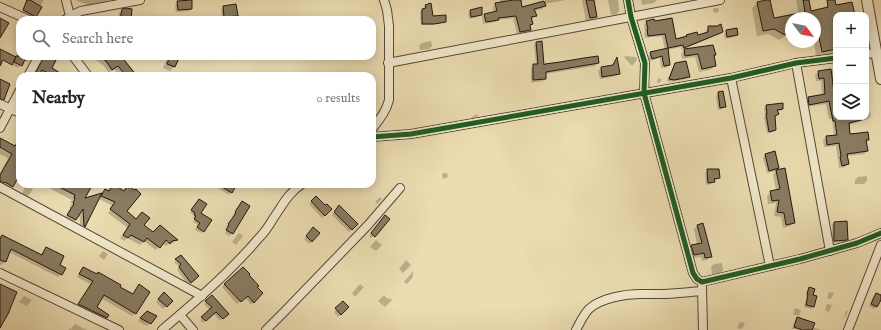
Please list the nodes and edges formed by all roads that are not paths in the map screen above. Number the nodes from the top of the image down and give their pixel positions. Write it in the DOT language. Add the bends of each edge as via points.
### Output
graph roads {
  1 [pos="66,0"];
  2 [pos="140,0"];
  3 [pos="384,0"];
  4 [pos="628,0"];
  5 [pos="720,0"];
  6 [pos="867,0"];
  7 [pos="0,7"];
  8 [pos="20,16"];
  9 [pos="68,16"];
  10 [pos="72,16"];
  11 [pos="631,17"];
  12 [pos="874,53"];
  13 [pos="833,58"];
  14 [pos="37,60"];
  15 [pos="76,60"];
  16 [pos="388,63"];
  17 [pos="796,63"];
  18 [pos="30,72"];
  19 [pos="85,72"];
  20 [pos="731,78"];
  21 [pos="881,79"];
  22 [pos="644,93"];
  23 [pos="16,97"];
  24 [pos="0,104"];
  25 [pos="10,108"];
  26 [pos="16,112"];
  27 [pos="376,124"];
  28 [pos="0,128"];
  29 [pos="376,137"];
  30 [pos="0,188"];
  31 [pos="296,188"];
  32 [pos="400,188"];
  33 [pos="881,233"];
  34 [pos="881,245"];
  35 [pos="830,251"];
  36 [pos="770,266"];
  37 [pos="0,274"];
  38 [pos="702,282"];
  39 [pos="702,291"];
  40 [pos="202,296"];
  41 [pos="180,315"];
  42 [pos="119,330"];
  43 [pos="162,330"];
  44 [pos="193,330"];
  45 [pos="266,330"];
  46 [pos="576,330"];
  47 [pos="703,330"];
  48 [pos="848,330"];
  1 -- 9 [label="street"];
  2 -- 10 [label="street" via="81,11"];
  3 -- 16 [label="street" via="387,10"];
  4 -- 11 [label="street"];
  5 -- 11 [label="street"];
  6 -- 12 [label="street"];
  7 -- 8 [label="street"];
  11 -- 16 [label="street"];
  11 -- 22 [label="street" via="645,63"];
  12 -- 21 [label="street"];
  13 -- 17 [label="street"];
  14 -- 18 [label="street"];
  15 -- 19 [label="street"];
  16 -- 27 [label="street" via="389,100 383,116"];
  17 -- 20 [label="street"];
  17 -- 35 [label="street"];
  20 -- 22 [label="street"];
  20 -- 36 [label="street"];
  22 -- 29 [label="street" via="411,134"];
  22 -- 38 [label="street" via="693,273"];
  23 -- 25 [label="street"];
  24 -- 25 [label="street"];
  25 -- 26 [label="street"];
  25 -- 28 [label="street"];
  30 -- 40 [label="street"];
  31 -- 40 [label="street" via="286,198 258,240"];
  32 -- 45 [label="street"];
  33 -- 35 [label="street"];
  34 -- 48 [label="street"];
  35 -- 36 [label="street"];
  36 -- 38 [label="street"];
  37 -- 42 [label="street"];
  38 -- 39 [label="street"];
  39 -- 46 [label="street" via="624,295 599,302 584,315"];
  39 -- 47 [label="street"];
  40 -- 41 [label="street"];
  41 -- 43 [label="street"];
  41 -- 44 [label="street"];
}
